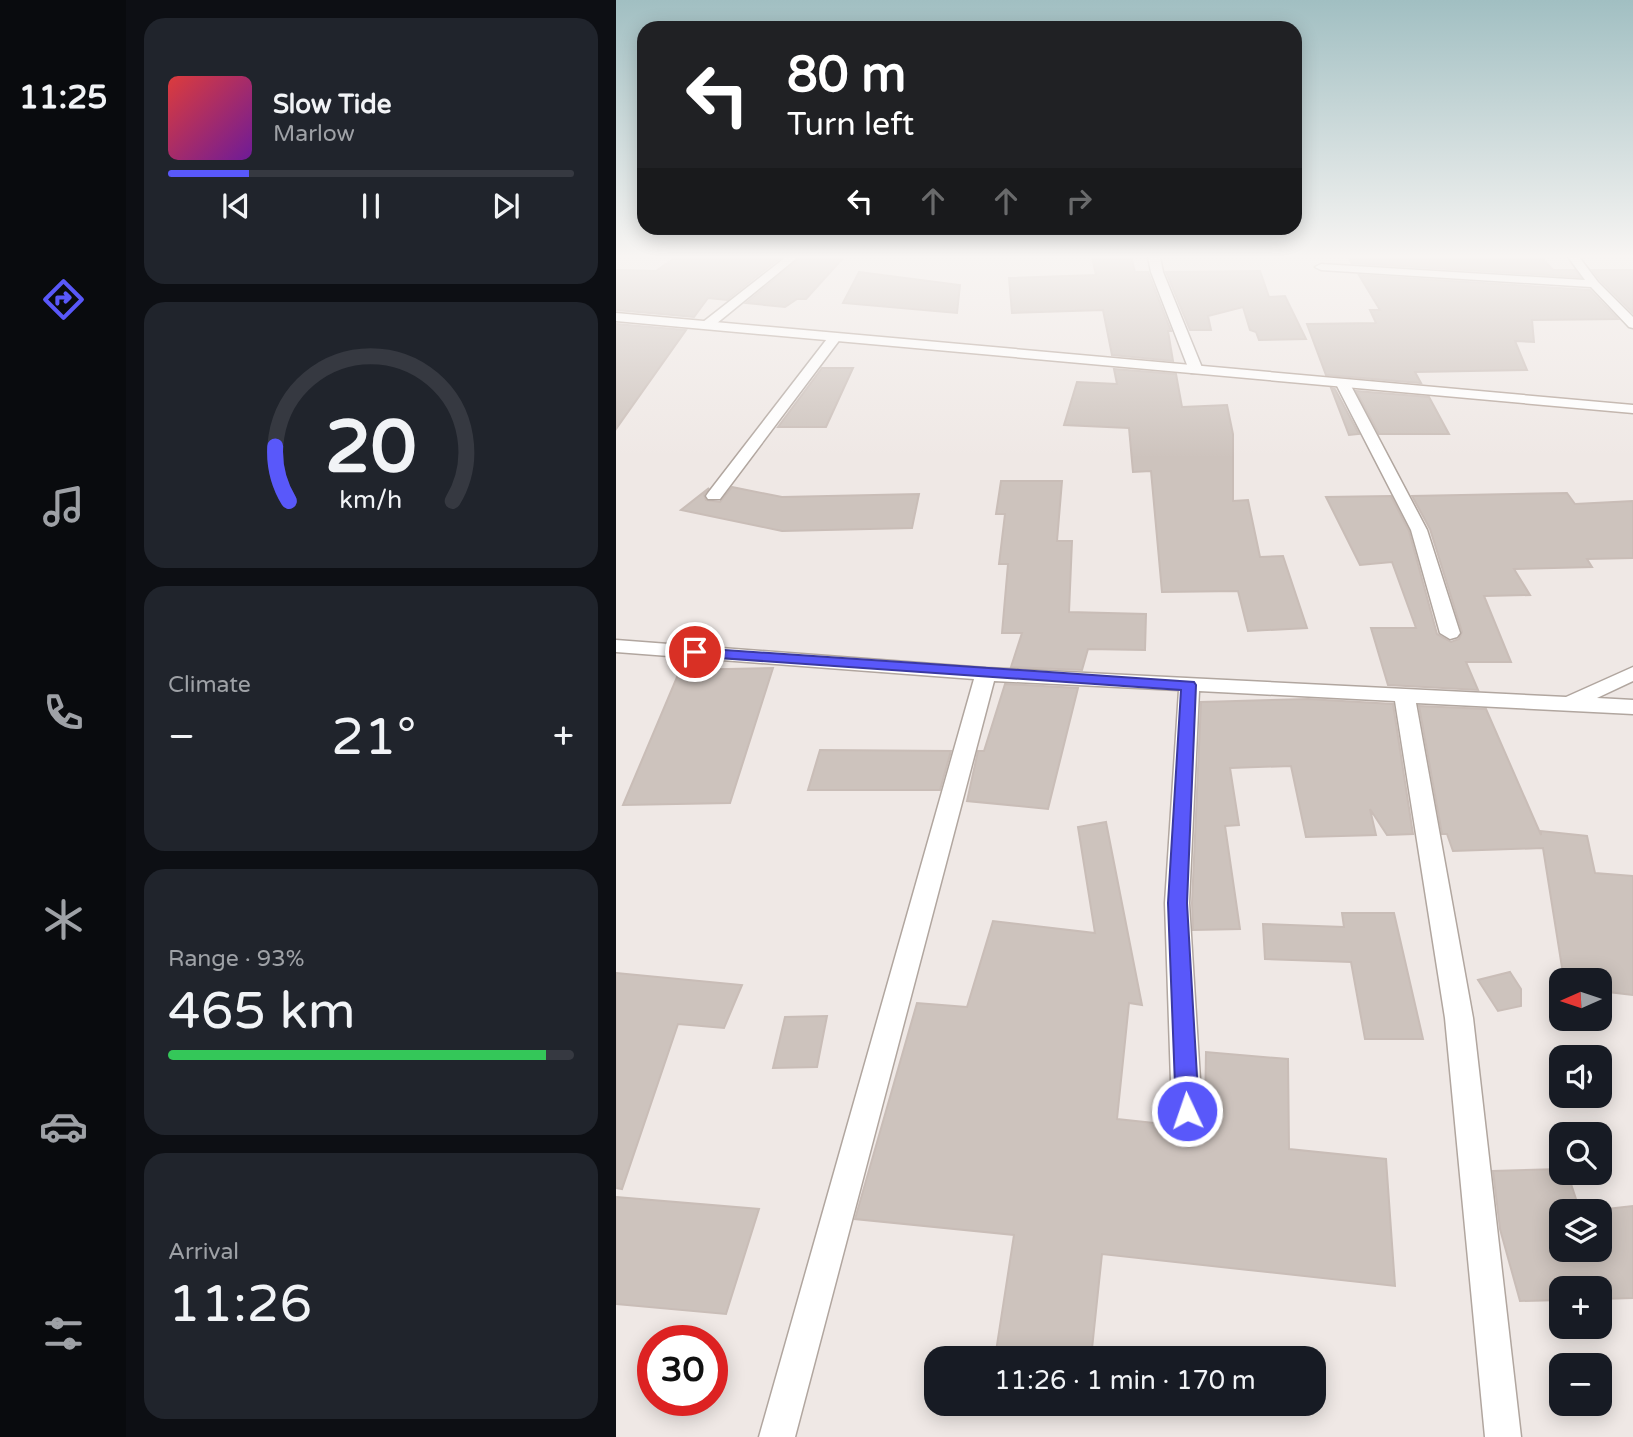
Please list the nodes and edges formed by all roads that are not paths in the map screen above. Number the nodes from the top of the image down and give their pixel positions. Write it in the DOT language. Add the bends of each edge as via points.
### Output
graph roads {
  1 [pos="696,324"];
  2 [pos="1178,324"];
  3 [pos="707,325"];
  4 [pos="835,338"];
  5 [pos="1196,370"];
  6 [pos="1343,384"];
  7 [pos="1633,409"];
  8 [pos="714,496"];
  9 [pos="1450,633"];
  10 [pos="616,646"];
  11 [pos="1633,673"];
  12 [pos="986,674"];
  13 [pos="1189,685"];
  14 [pos="1405,697"];
  15 [pos="1571,703"];
  16 [pos="1633,707"];
  17 [pos="1187,1111"];
  18 [pos="777,1437"];
  19 [pos="1503,1437"];
  1 -- 3 [label="street"];
  2 -- 5 [label="street"];
  3 -- 4 [label="street"];
  4 -- 5 [label="street"];
  4 -- 8 [label="street"];
  5 -- 6 [label="street"];
  6 -- 7 [label="street"];
  6 -- 9 [label="street" via="1419,530"];
  10 -- 12 [label="street"];
  11 -- 15 [label="street"];
  12 -- 13 [label="street"];
  12 -- 18 [label="street"];
  13 -- 14 [label="street"];
  13 -- 17 [label="street" via="1177,903"];
  14 -- 15 [label="street"];
  14 -- 19 [label="street" via="1459,1018"];
  15 -- 16 [label="street"];
}
